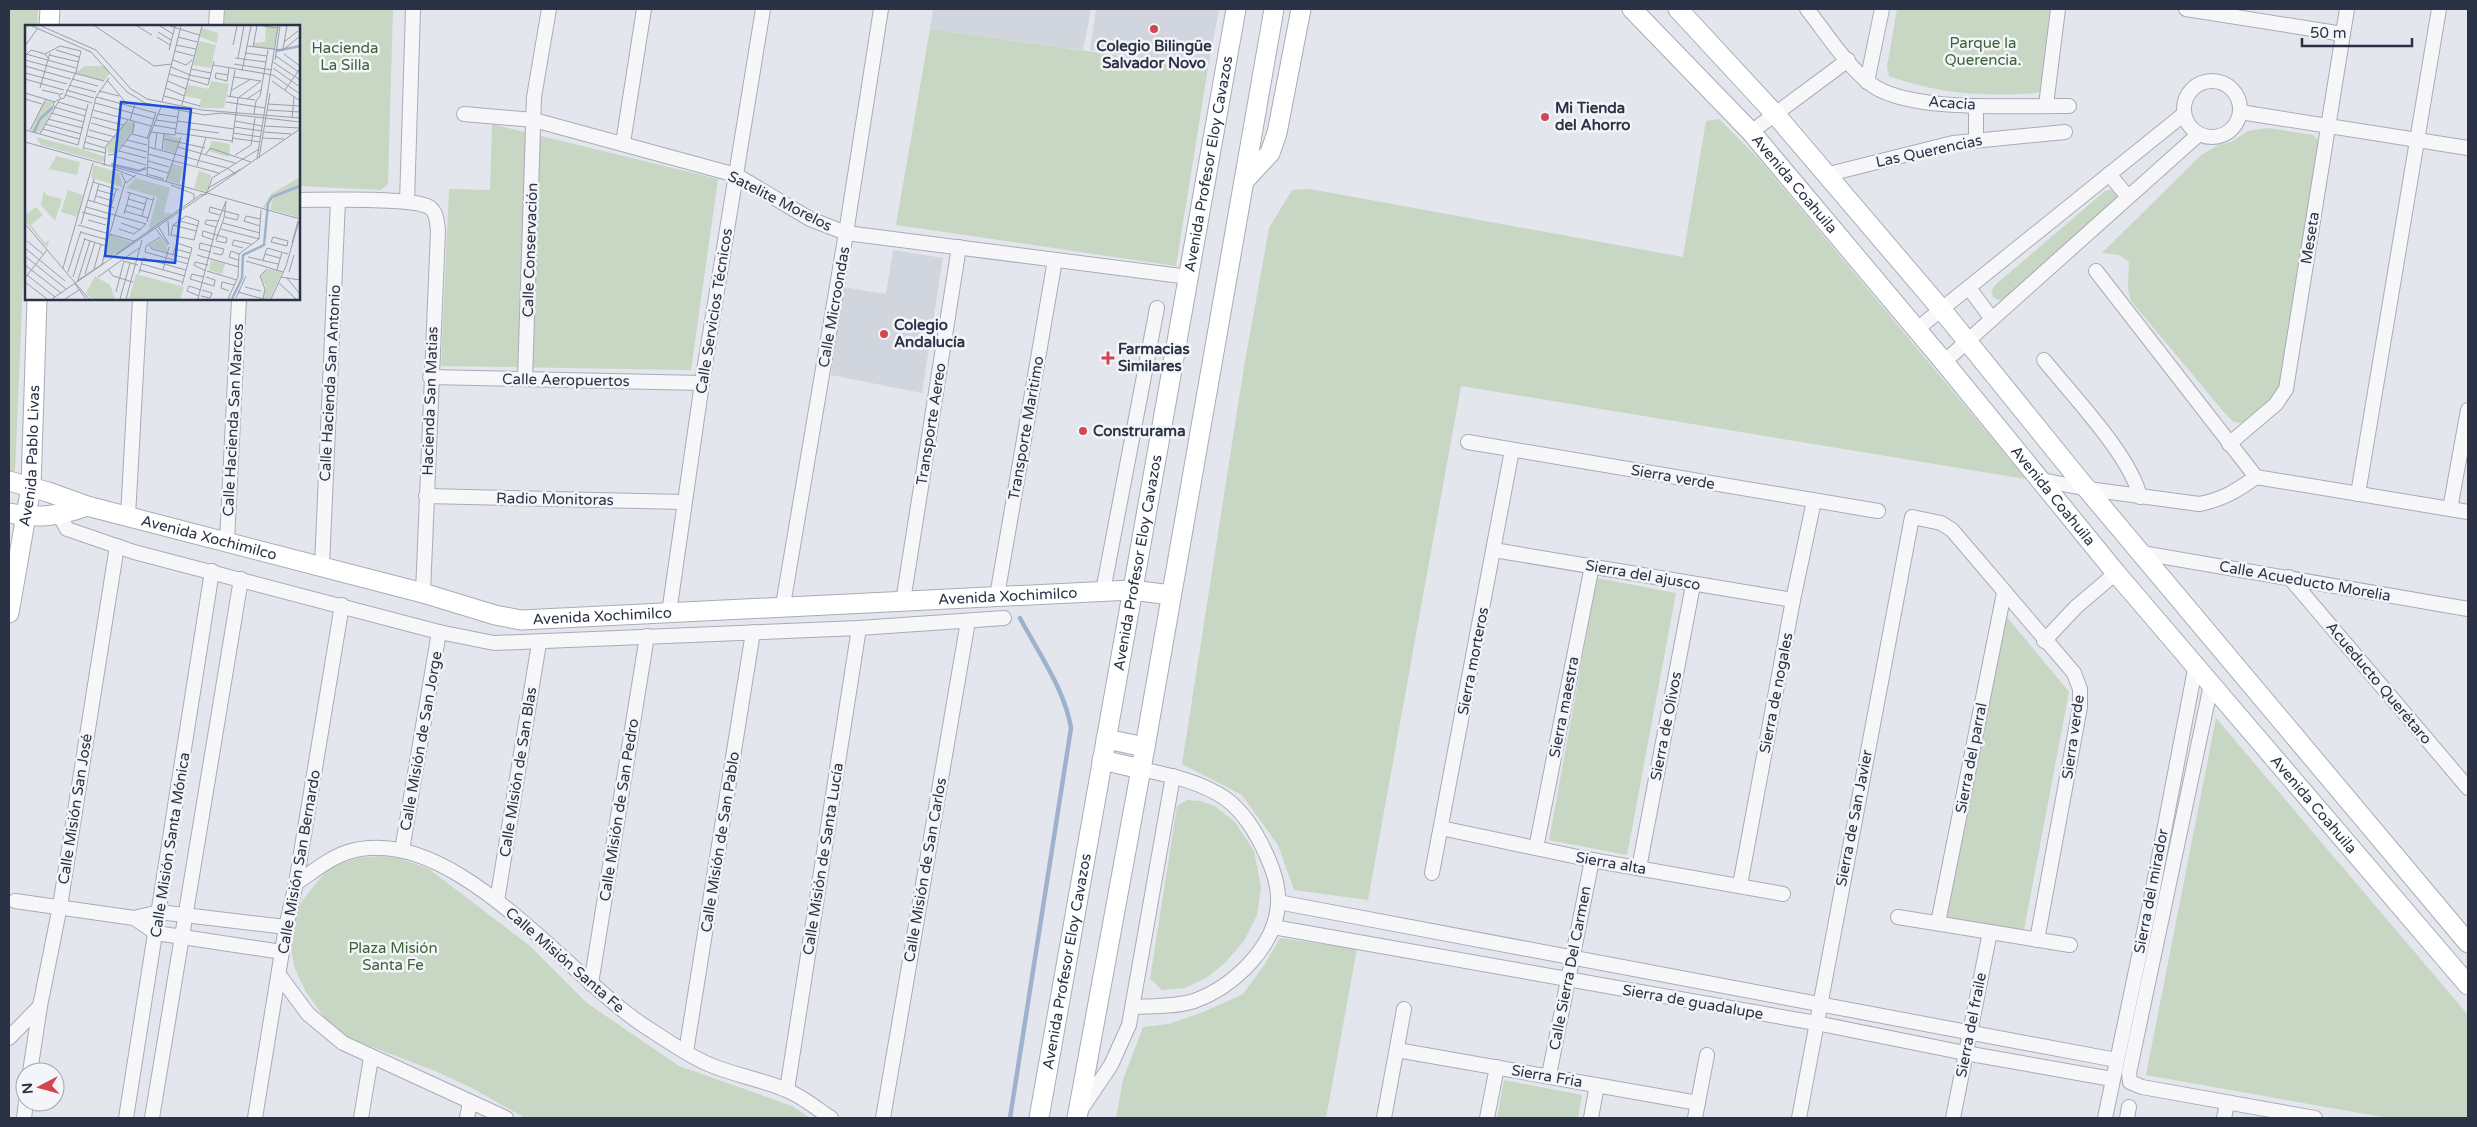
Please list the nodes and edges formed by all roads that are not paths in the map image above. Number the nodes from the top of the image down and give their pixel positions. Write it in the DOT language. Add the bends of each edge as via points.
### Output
graph roads {
  1 [pos="50,9"];
  2 [pos="217,9"];
  3 [pos="413,9"];
  4 [pos="549,9"];
  5 [pos="644,9"];
  6 [pos="763,9"];
  7 [pos="881,9"];
  8 [pos="1236,9"];
  9 [pos="1274,9"];
  10 [pos="1301,9"];
  11 [pos="1632,9"];
  12 [pos="1678,9"];
  13 [pos="1807,9"];
  14 [pos="1882,9"];
  15 [pos="2058,9"];
  16 [pos="2186,9"];
  17 [pos="2347,9"];
  18 [pos="2439,9"];
  19 [pos="2249,14"];
  20 [pos="49,25"];
  21 [pos="216,25"];
  22 [pos="2343,34"];
  23 [pos="1848,60"];
  24 [pos="1867,82"];
  25 [pos="2046,105"];
  26 [pos="1976,106"];
  27 [pos="2069,106"];
  28 [pos="2240,112"];
  29 [pos="464,114"];
  30 [pos="1775,114"];
  31 [pos="2184,114"];
  32 [pos="534,120"];
  33 [pos="2328,126"];
  34 [pos="1751,132"];
  35 [pos="2064,132"];
  36 [pos="2199,134"];
  37 [pos="1976,140"];
  38 [pos="2417,140"];
  39 [pos="623,143"];
  40 [pos="2468,148"];
  41 [pos="2109,174"];
  42 [pos="1825,175"];
  43 [pos="736,176"];
  44 [pos="1244,181"];
  45 [pos="2128,197"];
  46 [pos="300,200"];
  47 [pos="338,200"];
  48 [pos="407,202"];
  49 [pos="846,233"];
  50 [pos="959,247"];
  51 [pos="1055,260"];
  52 [pos="2096,271"];
  53 [pos="1189,277"];
  54 [pos="1969,288"];
  55 [pos="37,300"];
  56 [pos="140,300"];
  57 [pos="239,300"];
  58 [pos="1157,308"];
  59 [pos="1942,310"];
  60 [pos="1992,319"];
  61 [pos="1917,330"];
  62 [pos="1968,342"];
  63 [pos="2044,360"];
  64 [pos="1944,362"];
  65 [pos="430,377"];
  66 [pos="525,379"];
  67 [pos="702,383"];
  68 [pos="2468,410"];
  69 [pos="1468,442"];
  70 [pos="2229,444"];
  71 [pos="1512,450"];
  72 [pos="2256,477"];
  73 [pos="2042,480"];
  74 [pos="9,482"];
  75 [pos="31,487"];
  76 [pos="2088,489"];
  77 [pos="2358,494"];
  78 [pos="426,496"];
  79 [pos="2140,497"];
  80 [pos="1814,501"];
  81 [pos="684,502"];
  82 [pos="63,506"];
  83 [pos="2450,509"];
  84 [pos="1878,511"];
  85 [pos="2468,512"];
  86 [pos="18,515"];
  87 [pos="128,516"];
  88 [pos="1912,517"];
  89 [pos="227,541"];
  90 [pos="117,546"];
  91 [pos="1494,550"];
  92 [pos="2142,553"];
  93 [pos="322,566"];
  94 [pos="1592,566"];
  95 [pos="212,571"];
  96 [pos="2116,573"];
  97 [pos="2289,577"];
  98 [pos="241,579"];
  99 [pos="1693,585"];
  100 [pos="1132,590"];
  101 [pos="1103,591"];
  102 [pos="422,593"];
  103 [pos="2004,593"];
  104 [pos="1171,595"];
  105 [pos="996,596"];
  106 [pos="1793,600"];
  107 [pos="902,601"];
  108 [pos="342,605"];
  109 [pos="783,605"];
  110 [pos="2468,609"];
  111 [pos="9,613"];
  112 [pos="669,613"];
  113 [pos="1004,618"];
  114 [pos="968,621"];
  115 [pos="859,628"];
  116 [pos="439,632"];
  117 [pos="753,632"];
  118 [pos="647,636"];
  119 [pos="2044,641"];
  120 [pos="539,643"];
  121 [pos="2196,664"];
  122 [pos="2211,685"];
  123 [pos="1106,739"];
  124 [pos="1145,748"];
  125 [pos="1102,760"];
  126 [pos="1141,769"];
  127 [pos="1172,776"];
  128 [pos="2468,788"];
  129 [pos="1441,828"];
  130 [pos="1536,848"];
  131 [pos="402,850"];
  132 [pos="1592,860"];
  133 [pos="1639,868"];
  134 [pos="1432,873"];
  135 [pos="296,883"];
  136 [pos="1740,885"];
  137 [pos="1783,894"];
  138 [pos="497,900"];
  139 [pos="15,901"];
  140 [pos="1278,902"];
  141 [pos="60,906"];
  142 [pos="159,912"];
  143 [pos="184,915"];
  144 [pos="1898,917"];
  145 [pos="134,918"];
  146 [pos="1938,923"];
  147 [pos="286,927"];
  148 [pos="1273,927"];
  149 [pos="1990,932"];
  150 [pos="156,933"];
  151 [pos="181,938"];
  152 [pos="2038,940"];
  153 [pos="2468,943"];
  154 [pos="2070,946"];
  155 [pos="282,952"];
  156 [pos="1572,958"];
  157 [pos="279,975"];
  158 [pos="1568,980"];
  159 [pos="591,984"];
  160 [pos="2468,986"];
  161 [pos="1819,1004"];
  162 [pos="40,1006"];
  163 [pos="1133,1007"];
  164 [pos="1404,1010"];
  165 [pos="1816,1023"];
  166 [pos="1970,1031"];
  167 [pos="9,1038"];
  168 [pos="1397,1050"];
  169 [pos="686,1052"];
  170 [pos="1966,1053"];
  171 [pos="1707,1055"];
  172 [pos="371,1058"];
  173 [pos="2116,1060"];
  174 [pos="32,1062"];
  175 [pos="1497,1067"];
  176 [pos="1549,1076"];
  177 [pos="2112,1079"];
  178 [pos="1597,1085"];
  179 [pos="787,1090"];
  180 [pos="470,1102"];
  181 [pos="1698,1103"];
  182 [pos="2227,1104"];
  183 [pos="1077,1117"];
  184 [pos="126,1118"];
  185 [pos="152,1118"];
  186 [pos="255,1118"];
  187 [pos="361,1118"];
  188 [pos="467,1118"];
  189 [pos="506,1118"];
  190 [pos="831,1118"];
  191 [pos="883,1118"];
  192 [pos="1039,1118"];
  193 [pos="1384,1118"];
  194 [pos="1487,1118"];
  195 [pos="1591,1118"];
  196 [pos="1695,1118"];
  197 [pos="1799,1118"];
  198 [pos="1953,1118"];
  199 [pos="2105,1118"];
  200 [pos="2224,1118"];
  201 [pos="2315,1118"];
  1 -- 20 [label="street"];
  2 -- 21 [label="street"];
  3 -- 48 [label="street"];
  4 -- 32 [label="street, Calle Conservación" via="534,97"];
  5 -- 39 [label="street"];
  6 -- 43 [label="street, Calle Servicios Técnicos"];
  7 -- 49 [label="street, Calle Microondas"];
  8 -- 53 [label="street, Avenida Profesor Eloy Cavazos"];
  9 -- 44 [label="street"];
  10 -- 44 [label="street" via="1277,133 1270,154"];
  11 -- 34 [label="street, Avenida Coahuila"];
  12 -- 30 [label="street, Avenida Coahuila"];
  13 -- 23 [label="street, Acacia"];
  14 -- 24 [label="street"];
  15 -- 25 [label="street"];
  16 -- 19 [label="street"];
  17 -- 22 [label="street, Meseta"];
  18 -- 38 [label="street"];
  19 -- 22 [label="street"];
  22 -- 33 [label="street, Meseta"];
  23 -- 24 [label="street, Acacia"];
  23 -- 30 [label="street"];
  24 -- 26 [label="street, Acacia" via="1886,92 1912,99 1942,105"];
  25 -- 26 [label="street, Acacia"];
  25 -- 27 [label="street, Acacia"];
  26 -- 37 [label="street"];
  28 -- 31 [label="street" via="2235,92 2214,80 2201,82 2191,90 2185,101"];
  28 -- 33 [label="street"];
  28 -- 36 [label="street" via="2234,128 2223,135 2211,138"];
  29 -- 32 [label="street, Satelite Morelos"];
  30 -- 34 [label="street"];
  30 -- 42 [label="street, Avenida Coahuila"];
  31 -- 36 [label="street" via="2189,126"];
  31 -- 41 [label="street"];
  32 -- 39 [label="street, Satelite Morelos"];
  32 -- 66 [label="street, Calle Conservación"];
  33 -- 38 [label="street"];
  33 -- 70 [label="street, Meseta" via="2286,389 2276,404"];
  34 -- 61 [label="street, Avenida Coahuila"];
  35 -- 37 [label="street, Las Querencias"];
  36 -- 45 [label="street"];
  37 -- 42 [label="street, Las Querencias"];
  38 -- 40 [label="street"];
  38 -- 77 [label="street"];
  39 -- 43 [label="street, Satelite Morelos"];
  41 -- 45 [label="street"];
  41 -- 54 [label="street"];
  42 -- 59 [label="street, Avenida Coahuila"];
  43 -- 49 [label="street, Satelite Morelos" via="810,219"];
  43 -- 67 [label="street, Calle Servicios Técnicos"];
  44 -- 104 [label="street"];
  45 -- 60 [label="street"];
  46 -- 47 [label="street"];
  47 -- 48 [label="street"];
  47 -- 93 [label="street, Calle Hacienda San Antonio"];
  48 -- 65 [label="street, Hacienda San Matias" via="433,210 438,231"];
  49 -- 50 [label="street, Satelite Morelos"];
  49 -- 109 [label="street, Calle Microondas"];
  50 -- 51 [label="street, Satelite Morelos"];
  50 -- 107 [label="street, Transporte Aereo"];
  51 -- 53 [label="street, Satelite Morelos"];
  51 -- 105 [label="street, Transporte Maritimo"];
  52 -- 70 [label="street"];
  53 -- 100 [label="street, Avenida Profesor Eloy Cavazos"];
  54 -- 59 [label="street"];
  54 -- 60 [label="street"];
  55 -- 75 [label="street, Avenida Pablo Livas"];
  56 -- 87 [label="street"];
  57 -- 89 [label="street, Calle Hacienda San Marcos"];
  58 -- 101 [label="street"];
  59 -- 61 [label="street"];
  59 -- 62 [label="street, Avenida Coahuila"];
  60 -- 62 [label="street"];
  61 -- 64 [label="street, Avenida Coahuila"];
  62 -- 64 [label="street"];
  62 -- 76 [label="street, Avenida Coahuila"];
  63 -- 79 [label="street" via="2125,461 2137,482"];
  64 -- 73 [label="street, Avenida Coahuila"];
  65 -- 66 [label="street, Calle Aeropuertos"];
  65 -- 78 [label="street, Hacienda San Matias"];
  66 -- 67 [label="street, Calle Aeropuertos"];
  67 -- 81 [label="street, Calle Servicios Técnicos"];
  68 -- 83 [label="street"];
  69 -- 71 [label="street, Sierra verde"];
  70 -- 72 [label="street"];
  71 -- 80 [label="street, Sierra verde"];
  71 -- 91 [label="street, Sierra morteros"];
  72 -- 77 [label="street"];
  72 -- 79 [label="street" via="2234,493 2213,502 2199,504"];
  73 -- 76 [label="street"];
  73 -- 96 [label="street, Avenida Coahuila"];
  74 -- 75 [label="street"];
  75 -- 82 [label="street"];
  75 -- 86 [label="street, Avenida Pablo Livas"];
  76 -- 79 [label="street"];
  76 -- 92 [label="street, Avenida Coahuila"];
  77 -- 83 [label="street"];
  78 -- 81 [label="street, Radio Monitoras"];
  78 -- 102 [label="street, Hacienda San Matias"];
  80 -- 84 [label="street, Sierra verde"];
  80 -- 106 [label="street, Sierra de nogales"];
  81 -- 112 [label="street, Calle Servicios Técnicos"];
  82 -- 86 [label="street, Avenida Xochimilco"];
  82 -- 87 [label="street, Avenida Xochimilco" via="87,506"];
  82 -- 90 [label="street" via="64,526 70,531"];
  83 -- 85 [label="street"];
  86 -- 111 [label="street, Avenida Pablo Livas"];
  87 -- 89 [label="street, Avenida Xochimilco"];
  88 -- 103 [label="street, Sierra verde" via="1941,522 1952,530"];
  88 -- 161 [label="street, Sierra de San Javier"];
  89 -- 93 [label="street, Avenida Xochimilco"];
  90 -- 95 [label="street"];
  90 -- 141 [label="street, Calle Misión San José"];
  91 -- 94 [label="street, Sierra del ajusco"];
  91 -- 129 [label="street, Sierra morteros"];
  92 -- 97 [label="street, Calle Acueducto Morelia"];
  92 -- 153 [label="street, Avenida Coahuila"];
  93 -- 102 [label="street, Avenida Xochimilco"];
  94 -- 99 [label="street, Sierra del ajusco"];
  94 -- 130 [label="street, Sierra maestra"];
  95 -- 98 [label="street"];
  95 -- 142 [label="street, Calle Misión Santa Mónica"];
  96 -- 119 [label="street" via="2076,607"];
  96 -- 121 [label="street, Avenida Coahuila"];
  97 -- 110 [label="street, Calle Acueducto Morelia"];
  97 -- 128 [label="street, Acueducto Querétaro"];
  98 -- 108 [label="street"];
  98 -- 143 [label="street, Calle Misión Santa Mónica"];
  99 -- 106 [label="street, Sierra del ajusco"];
  99 -- 133 [label="street, Sierra de Olivos"];
  100 -- 101 [label="street, Avenida Xochimilco"];
  100 -- 104 [label="street, Avenida Xochimilco"];
  100 -- 123 [label="street, Avenida Profesor Eloy Cavazos"];
  101 -- 105 [label="street, Avenida Xochimilco"];
  102 -- 112 [label="street, Avenida Xochimilco" via="521,620"];
  103 -- 119 [label="street, Sierra verde"];
  103 -- 146 [label="street, Sierra del parral"];
  104 -- 124 [label="street"];
  105 -- 107 [label="street, Avenida Xochimilco"];
  106 -- 136 [label="street, Sierra de nogales"];
  107 -- 109 [label="street, Avenida Xochimilco"];
  108 -- 116 [label="street"];
  108 -- 135 [label="street, Calle Misión San Bernardo"];
  109 -- 112 [label="street, Avenida Xochimilco"];
  113 -- 114 [label="street"];
  114 -- 115 [label="street"];
  114 -- 191 [label="street, Calle Misión de San Carlos"];
  115 -- 117 [label="street"];
  115 -- 179 [label="street, Calle Misión de Santa Lucía"];
  116 -- 120 [label="street" via="494,644"];
  116 -- 131 [label="street, Calle Misión de San Jorge"];
  117 -- 118 [label="street"];
  117 -- 169 [label="street, Calle Misión de San Pablo"];
  118 -- 120 [label="street"];
  118 -- 159 [label="street, Calle Misión de San Pedro"];
  119 -- 152 [label="street, Sierra verde" via="2074,674 2081,697"];
  120 -- 138 [label="street, Calle Misión de San Blas"];
  121 -- 122 [label="street, Avenida Coahuila"];
  121 -- 173 [label="street, Sierra del mirador"];
  122 -- 160 [label="street, Avenida Coahuila"];
  122 -- 182 [label="street, Sierra del mirador" via="2129,1073 2130,1082 2142,1087"];
  123 -- 124 [label="street"];
  123 -- 125 [label="street, Avenida Profesor Eloy Cavazos"];
  124 -- 126 [label="street"];
  125 -- 126 [label="street"];
  125 -- 192 [label="street, Avenida Profesor Eloy Cavazos"];
  126 -- 127 [label="street"];
  126 -- 183 [label="street"];
  127 -- 140 [label="street" via="1205,788 1239,810 1253,828 1271,864"];
  127 -- 163 [label="street"];
  129 -- 130 [label="street, Sierra alta"];
  129 -- 134 [label="street, Sierra morteros"];
  130 -- 132 [label="street, Sierra alta"];
  131 -- 135 [label="street, Calle Misión Santa Fe" via="386,848 348,852"];
  131 -- 138 [label="street, Calle Misión Santa Fe" via="444,866"];
  132 -- 133 [label="street, Sierra alta"];
  132 -- 156 [label="street, Calle Sierra Del Carmen"];
  133 -- 136 [label="street, Sierra alta"];
  135 -- 147 [label="street, Calle Misión San Bernardo"];
  136 -- 137 [label="street, Sierra alta"];
  138 -- 159 [label="street, Calle Misión Santa Fe"];
  139 -- 141 [label="street"];
  140 -- 148 [label="street"];
  140 -- 156 [label="street, Sierra de guadalupe"];
  141 -- 145 [label="street"];
  141 -- 162 [label="street, Calle Misión San José"];
  142 -- 143 [label="street"];
  142 -- 145 [label="street"];
  142 -- 150 [label="street, Calle Misión Santa Mónica"];
  143 -- 147 [label="street"];
  143 -- 151 [label="street, Calle Misión Santa Mónica"];
  144 -- 146 [label="street"];
  145 -- 150 [label="street"];
  146 -- 149 [label="street"];
  147 -- 155 [label="street, Calle Misión San Bernardo"];
  148 -- 158 [label="street, Sierra de guadalupe"];
  148 -- 163 [label="street" via="1250,963 1214,992 1169,1006"];
  149 -- 152 [label="street"];
  149 -- 166 [label="street, Sierra del fraile"];
  150 -- 151 [label="street"];
  150 -- 184 [label="street, Calle Misión Santa Mónica"];
  151 -- 155 [label="street"];
  151 -- 185 [label="street, Calle Misión Santa Mónica"];
  152 -- 154 [label="street"];
  155 -- 157 [label="street, Calle Misión San Bernardo"];
  156 -- 158 [label="street, Calle Sierra Del Carmen"];
  156 -- 161 [label="street, Sierra de guadalupe"];
  157 -- 172 [label="street" via="324,1029"];
  157 -- 186 [label="street, Calle Misión San Bernardo"];
  158 -- 165 [label="street, Sierra de guadalupe"];
  158 -- 176 [label="street, Calle Sierra Del Carmen"];
  159 -- 169 [label="street, Calle Misión Santa Fe" via="620,1009"];
  161 -- 165 [label="street, Sierra de San Javier"];
  161 -- 166 [label="street, Sierra de guadalupe"];
  162 -- 167 [label="street"];
  162 -- 174 [label="street, Calle Misión San José"];
  163 -- 183 [label="street" via="1111,1065"];
  164 -- 168 [label="street"];
  165 -- 170 [label="street, Sierra de guadalupe"];
  165 -- 197 [label="street, Sierra de San Javier"];
  166 -- 170 [label="street, Sierra del fraile"];
  166 -- 173 [label="street, Sierra de guadalupe"];
  168 -- 175 [label="street, Sierra Fria"];
  168 -- 193 [label="street"];
  169 -- 179 [label="street, Calle Misión Santa Fe" via="739,1076"];
  170 -- 177 [label="street, Sierra de guadalupe"];
  170 -- 198 [label="street, Sierra del fraile"];
  171 -- 181 [label="street"];
  172 -- 180 [label="street" via="421,1077"];
  172 -- 187 [label="street"];
  173 -- 177 [label="street, Sierra del mirador"];
  175 -- 176 [label="street, Sierra Fria"];
  175 -- 194 [label="street"];
  176 -- 178 [label="street, Sierra Fria"];
  177 -- 199 [label="street, Sierra del mirador"];
  178 -- 181 [label="street, Sierra Fria"];
  178 -- 195 [label="street"];
  179 -- 190 [label="street, Calle Misión Santa Fe"];
  180 -- 188 [label="street"];
  180 -- 189 [label="street"];
  181 -- 196 [label="street"];
  182 -- 200 [label="street"];
  182 -- 201 [label="street"];
}
